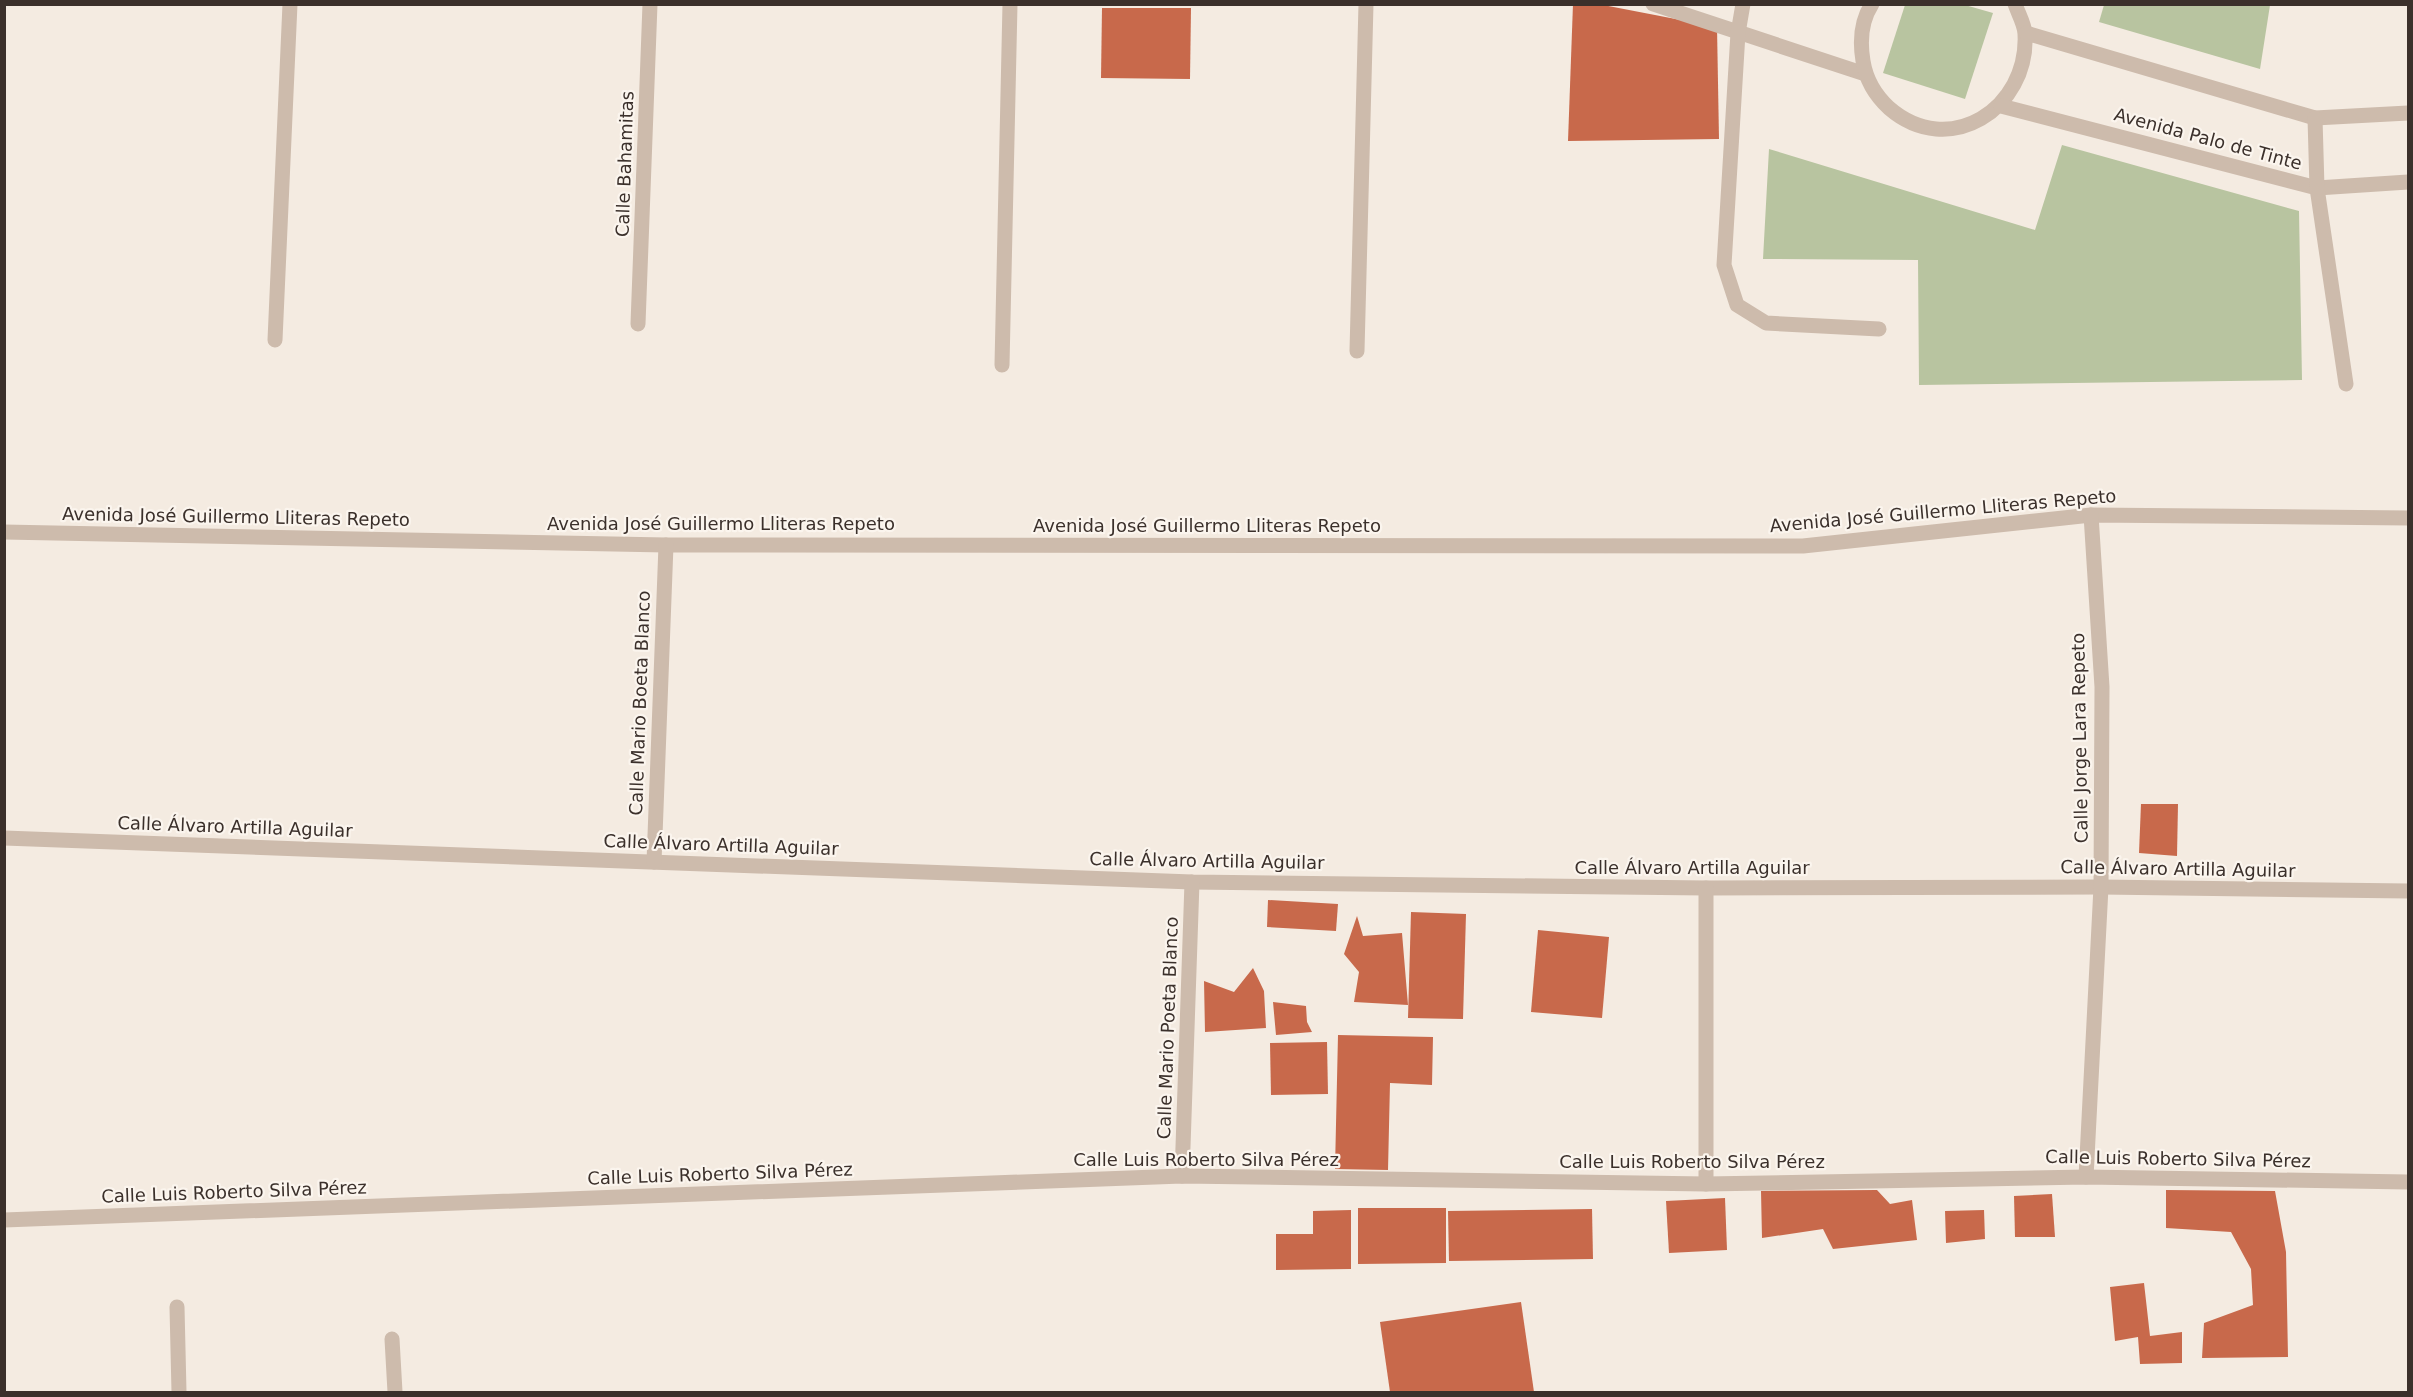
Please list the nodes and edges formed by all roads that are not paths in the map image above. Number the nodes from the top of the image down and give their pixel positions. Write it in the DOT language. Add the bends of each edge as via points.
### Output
graph roads {
  1 [pos="290,4"];
  2 [pos="650,4"];
  3 [pos="1010,4"];
  4 [pos="1366,4"];
  5 [pos="1653,4"];
  6 [pos="1743,4"];
  7 [pos="2015,4"];
  8 [pos="1867,6"];
  9 [pos="1738,33"];
  10 [pos="2025,33"];
  11 [pos="1865,74"];
  12 [pos="2001,106"];
  13 [pos="2409,113"];
  14 [pos="2315,118"];
  15 [pos="2409,182"];
  16 [pos="2317,188"];
  17 [pos="638,324"];
  18 [pos="1879,329"];
  19 [pos="275,340"];
  20 [pos="1357,351"];
  21 [pos="1002,365"];
  22 [pos="2346,384"];
  23 [pos="2091,515"];
  24 [pos="2409,518"];
  25 [pos="4,532"];
  26 [pos="666,545"];
  27 [pos="4,838"];
  28 [pos="654,862"];
  29 [pos="1192,882"];
  30 [pos="2101,887"];
  31 [pos="1706,888"];
  32 [pos="2409,891"];
  33 [pos="1182,1176"];
  34 [pos="2086,1177"];
  35 [pos="2409,1182"];
  36 [pos="1706,1184"];
  37 [pos="4,1220"];
  38 [pos="177,1307"];
  39 [pos="392,1339"];
  40 [pos="179,1392"];
  41 [pos="395,1392"];
  1 -- 19 [label="street"];
  2 -- 17 [label="street, Calle Bahamitas"];
  3 -- 21 [label="street"];
  4 -- 20 [label="street"];
  5 -- 9 [label="street"];
  6 -- 9 [label="street"];
  7 -- 10 [label="street"];
  8 -- 11 [label="street" via="1860,41"];
  9 -- 11 [label="street"];
  9 -- 18 [label="street" via="1724,265 1737,305 1766,323"];
  10 -- 12 [label="street" via="2022,72"];
  10 -- 14 [label="street"];
  11 -- 12 [label="street" via="1878,98 1899,116 1924,127 1952,129 1977,122"];
  12 -- 16 [label="street, Avenida Palo de Tinte"];
  13 -- 14 [label="street"];
  14 -- 16 [label="street"];
  15 -- 16 [label="street, Avenida Palo de Tinte"];
  16 -- 22 [label="street"];
  23 -- 24 [label="street, Avenida José Guillermo Lliteras Repeto"];
  23 -- 26 [label="street, Avenida José Guillermo Lliteras Repeto" via="1803,546"];
  23 -- 30 [label="street, Calle Jorge Lara Repeto" via="2102,687"];
  25 -- 26 [label="street, Avenida José Guillermo Lliteras Repeto"];
  26 -- 28 [label="street, Calle Mario Boeta Blanco"];
  27 -- 28 [label="street, Calle Álvaro Artilla Aguilar"];
  28 -- 29 [label="street, Calle Álvaro Artilla Aguilar"];
  29 -- 31 [label="street, Calle Álvaro Artilla Aguilar"];
  29 -- 33 [label="street, Calle Mario Poeta Blanco"];
  30 -- 31 [label="street, Calle Álvaro Artilla Aguilar"];
  30 -- 32 [label="street, Calle Álvaro Artilla Aguilar"];
  30 -- 34 [label="street, Calle Jorge Lara Repeto"];
  31 -- 36 [label="street"];
  33 -- 36 [label="street, Calle Luis Roberto Silva Pérez"];
  33 -- 37 [label="street, Calle Luis Roberto Silva Pérez"];
  34 -- 35 [label="street, Calle Luis Roberto Silva Pérez"];
  34 -- 36 [label="street, Calle Luis Roberto Silva Pérez"];
  38 -- 40 [label="street"];
  39 -- 41 [label="street"];
}
